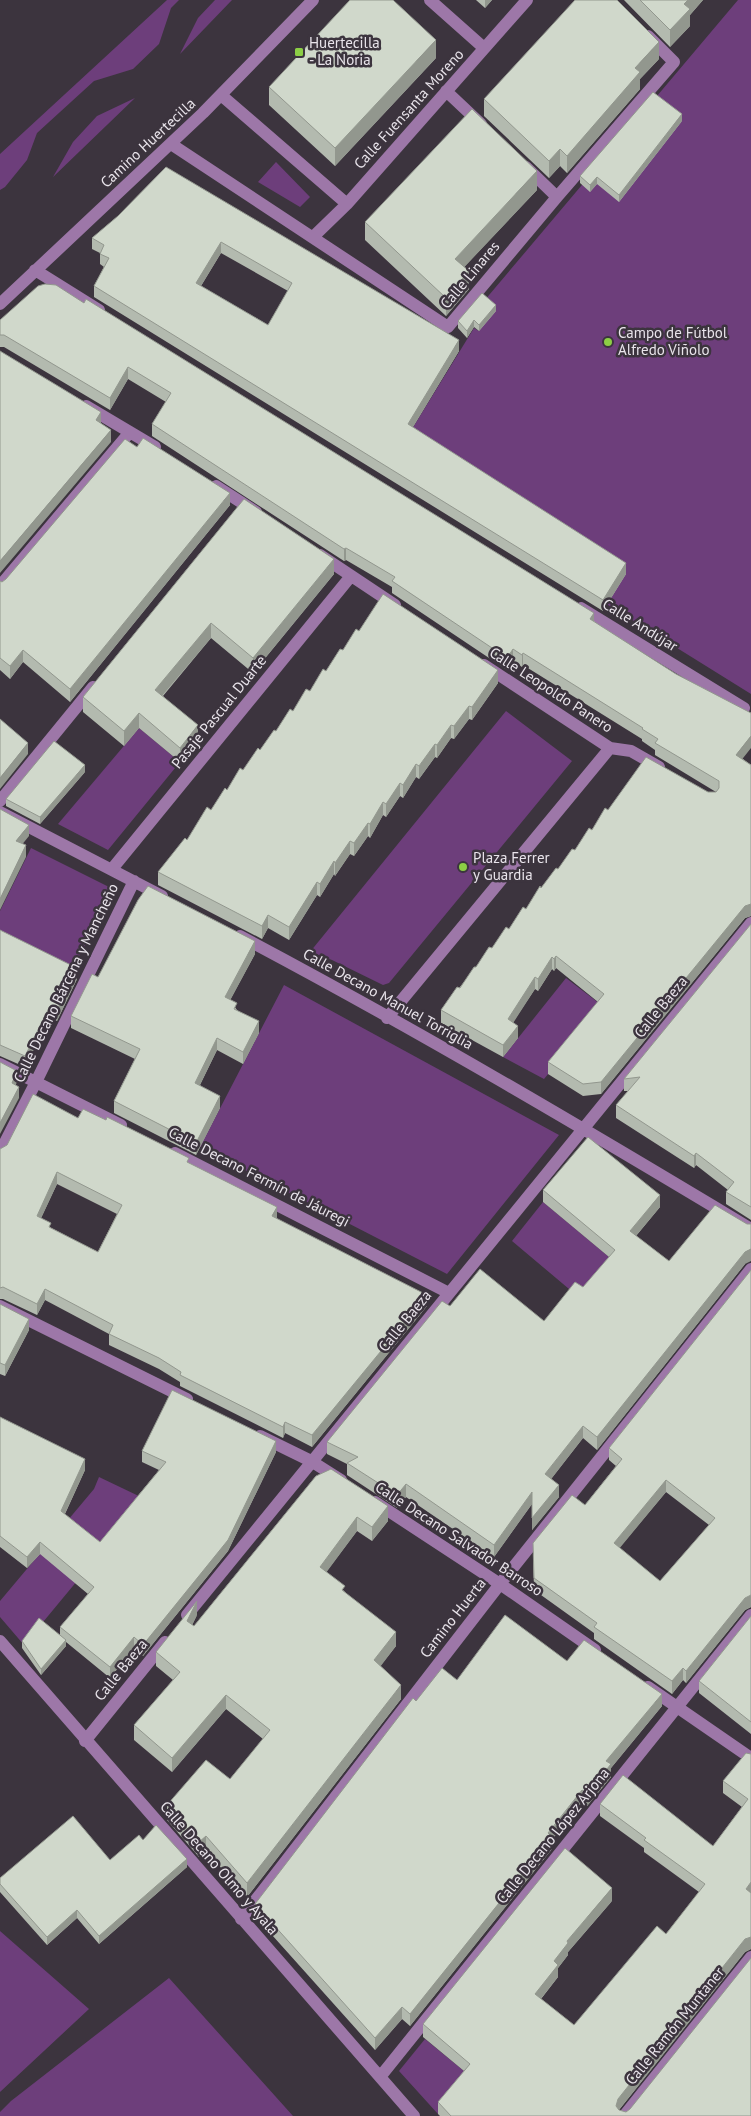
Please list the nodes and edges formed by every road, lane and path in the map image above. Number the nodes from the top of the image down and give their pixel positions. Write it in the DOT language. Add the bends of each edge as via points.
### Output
graph roads {
  1 [pos="313,0"];
  2 [pos="430,0"];
  3 [pos="527,0"];
  4 [pos="640,28"];
  5 [pos="484,48"];
  6 [pos="446,91"];
  7 [pos="221,95"];
  8 [pos="488,131"];
  9 [pos="171,144"];
  10 [pos="515,157"];
  11 [pos="557,197"];
  12 [pos="347,204"];
  13 [pos="313,237"];
  14 [pos="35,270"];
  15 [pos="0,304"];
  16 [pos="111,317"];
  17 [pos="73,398"];
  18 [pos="130,432"];
  19 [pos="162,452"];
  20 [pos="202,477"];
  21 [pos="265,518"];
  22 [pos="312,550"];
  23 [pos="351,576"];
  24 [pos="0,586"];
  25 [pos="566,599"];
  26 [pos="408,614"];
  27 [pos="474,659"];
  28 [pos="99,679"];
  29 [pos="744,708"];
  30 [pos="610,748"];
  31 [pos="671,774"];
  32 [pos="0,801"];
  33 [pos="0,812"];
  34 [pos="112,869"];
  35 [pos="134,881"];
  36 [pos="177,903"];
  37 [pos="751,923"];
  38 [pos="229,930"];
  39 [pos="387,1018"];
  40 [pos="0,1064"];
  41 [pos="36,1082"];
  42 [pos="583,1128"];
  43 [pos="133,1131"];
  44 [pos="168,1149"];
  45 [pos="0,1152"];
  46 [pos="751,1230"];
  47 [pos="751,1269"];
  48 [pos="449,1293"];
  49 [pos="0,1306"];
  50 [pos="200,1405"];
  51 [pos="251,1431"];
  52 [pos="311,1461"];
  53 [pos="500,1584"];
  54 [pos="751,1615"];
  55 [pos="0,1641"];
  56 [pos="605,1657"];
  57 [pos="637,1680"];
  58 [pos="677,1708"];
  59 [pos="85,1741"];
  60 [pos="751,1758"];
  61 [pos="241,1919"];
  62 [pos="751,1957"];
  63 [pos="380,2076"];
  64 [pos="414,2116"];
  65 [pos="624,2116"];
  1 -- 7 [label="street, Camino Huertecilla"];
  2 -- 5 [label="street"];
  3 -- 5 [label="street, Calle Fuensanta Moreno"];
  4 -- 11 [label="street, Calle Linares" via="674,62"];
  5 -- 6 [label="street, Calle Fuensanta Moreno"];
  6 -- 8 [label="street"];
  6 -- 12 [label="street, Calle Fuensanta Moreno"];
  7 -- 9 [label="street, Camino Huertecilla"];
  7 -- 12 [label="street"];
  9 -- 13 [label="street, Calle Linares"];
  9 -- 14 [label="street, Camino Huertecilla"];
  10 -- 11 [label="street"];
  11 -- 13 [label="street, Calle Linares" via="448,327"];
  12 -- 13 [label="street, Calle Fuensanta Moreno"];
  14 -- 15 [label="street, Camino Huertecilla"];
  14 -- 16 [label="street"];
  17 -- 18 [label="street"];
  18 -- 19 [label="street"];
  18 -- 24 [label="street"];
  20 -- 21 [label="street" via="239,506"];
  22 -- 23 [label="street"];
  23 -- 26 [label="street"];
  23 -- 34 [label="street, Pasaje Pascual Duarte"];
  25 -- 29 [label="street, Calle Andújar"];
  27 -- 30 [label="street, Calle Leopoldo Panero"];
  28 -- 32 [label="street"];
  30 -- 31 [label="street, Calle Leopoldo Panero" via="631,751"];
  30 -- 39 [label="street"];
  33 -- 34 [label="street"];
  34 -- 35 [label="street"];
  35 -- 36 [label="street"];
  35 -- 41 [label="street, Calle Decano Bárcena y Mancheño"];
  37 -- 42 [label="street, Calle Baeza"];
  38 -- 39 [label="street, Calle Decano Manuel Torriglia"];
  39 -- 42 [label="street, Calle Decano Manuel Torriglia"];
  40 -- 41 [label="street"];
  41 -- 43 [label="street"];
  41 -- 45 [label="street, Calle Decano Bárcena y Mancheño"];
  42 -- 46 [label="street, Calle Decano Manuel Torriglia"];
  42 -- 48 [label="street, Calle Baeza"];
  44 -- 48 [label="street, Calle Decano Fermín de Jáuregi"];
  47 -- 53 [label="street, Camino Huerta"];
  48 -- 52 [label="street, Calle Baeza"];
  49 -- 50 [label="street"];
  51 -- 52 [label="street, Calle Decano Salvador Barroso"];
  52 -- 53 [label="street, Calle Decano Salvador Barroso"];
  52 -- 59 [label="street, Calle Baeza"];
  53 -- 56 [label="street, Calle Decano Salvador Barroso"];
  53 -- 61 [label="street, Camino Huerta"];
  54 -- 58 [label="street, Calle Decano López Arjona"];
  55 -- 59 [label="street, Calle Decano Olmo y Ayala"];
  57 -- 58 [label="street"];
  58 -- 60 [label="street"];
  58 -- 63 [label="street, Calle Decano López Arjona"];
  59 -- 61 [label="street, Calle Decano Olmo y Ayala"];
  61 -- 63 [label="street, Calle Decano Olmo y Ayala"];
  62 -- 65 [label="street, Calle Ramón Muntaner"];
  63 -- 64 [label="street, Calle Decano Olmo y Ayala"];
}
